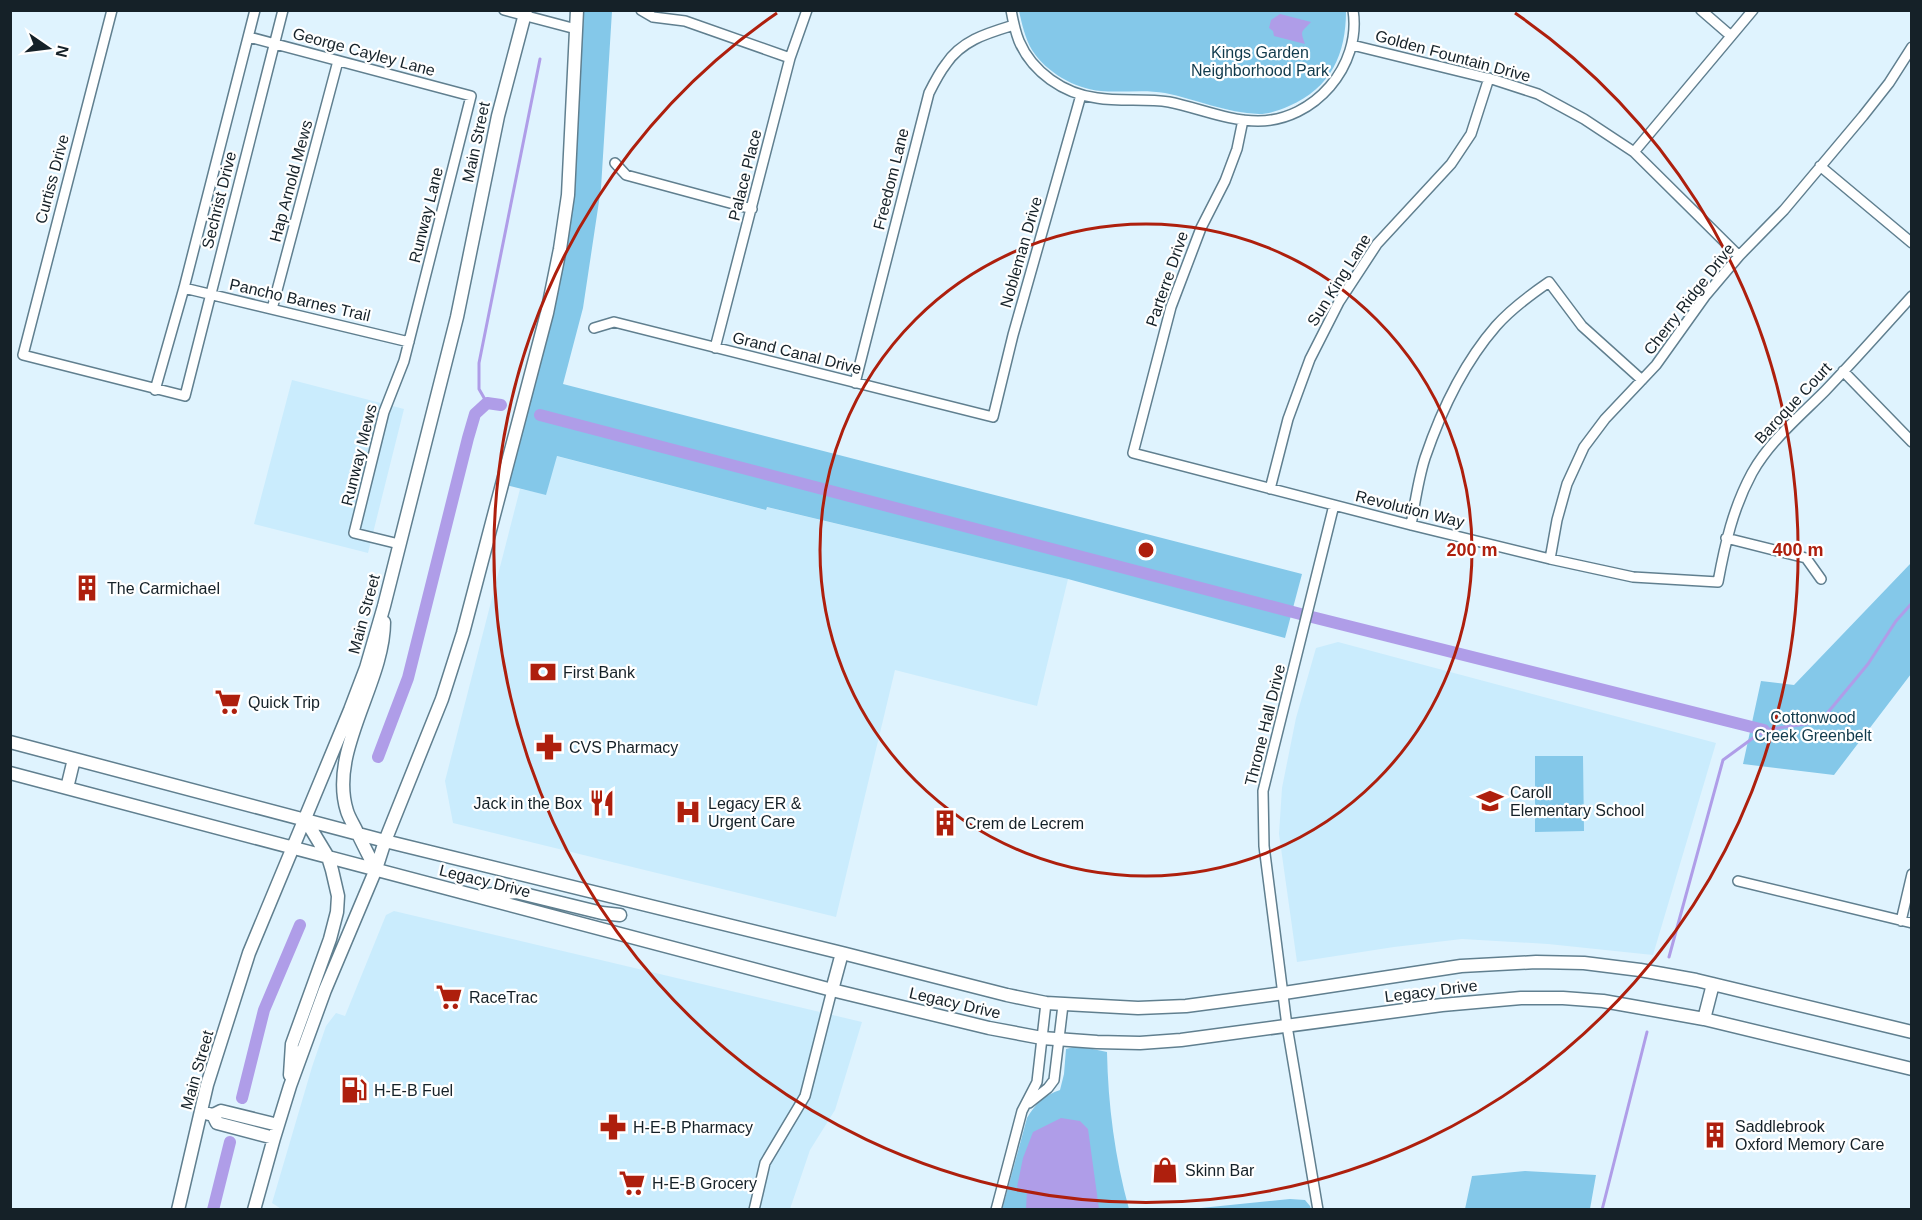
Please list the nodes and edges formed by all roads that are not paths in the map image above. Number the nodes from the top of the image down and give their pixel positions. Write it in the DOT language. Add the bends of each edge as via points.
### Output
graph roads {
  1 [pos="112,10"];
  2 [pos="255,10"];
  3 [pos="283,10"];
  4 [pos="504,10"];
  5 [pos="577,10"];
  6 [pos="641,10"];
  7 [pos="807,10"];
  8 [pos="1011,10"];
  9 [pos="1353,10"];
  10 [pos="1701,10"];
  11 [pos="1753,10"];
  12 [pos="525,13"];
  13 [pos="1014,25"];
  14 [pos="576,29"];
  15 [pos="1731,36"];
  16 [pos="249,37"];
  17 [pos="275,44"];
  18 [pos="1352,45"];
  19 [pos="1911,47"];
  20 [pos="790,57"];
  21 [pos="338,61"];
  22 [pos="1489,78"];
  23 [pos="1081,95"];
  24 [pos="471,96"];
  25 [pos="1243,120"];
  26 [pos="1634,152"];
  27 [pos="615,163"];
  28 [pos="1820,166"];
  29 [pos="752,209"];
  30 [pos="1911,243"];
  31 [pos="1739,256"];
  32 [pos="184,288"];
  33 [pos="211,295"];
  34 [pos="1911,296"];
  35 [pos="272,309"];
  36 [pos="594,328"];
  37 [pos="409,342"];
  38 [pos="715,348"];
  39 [pos="1844,371"];
  40 [pos="1642,380"];
  41 [pos="855,383"];
  42 [pos="155,390"];
  43 [pos="993,417"];
  44 [pos="1911,442"];
  45 [pos="1133,453"];
  46 [pos="1270,489"];
  47 [pos="1334,506"];
  48 [pos="1411,525"];
  49 [pos="1726,538"];
  50 [pos="399,544"];
  51 [pos="1550,559"];
  52 [pos="1821,579"];
  53 [pos="1718,582"];
  54 [pos="384,606"];
  55 [pos="10,742"];
  56 [pos="74,759"];
  57 [pos="10,772"];
  58 [pos="67,788"];
  59 [pos="305,819"];
  60 [pos="358,833"];
  61 [pos="385,840"];
  62 [pos="293,849"];
  63 [pos="328,857"];
  64 [pos="376,869"];
  65 [pos="1911,874"];
  66 [pos="1738,881"];
  67 [pos="476,896"];
  68 [pos="625,899"];
  69 [pos="620,915"];
  70 [pos="1901,921"];
  71 [pos="1911,923"];
  72 [pos="614,933"];
  73 [pos="842,953"];
  74 [pos="1713,984"];
  75 [pos="832,990"];
  76 [pos="1284,993"];
  77 [pos="1046,1003"];
  78 [pos="1063,1005"];
  79 [pos="1704,1019"];
  80 [pos="1287,1026"];
  81 [pos="1911,1032"];
  82 [pos="1042,1038"];
  83 [pos="1059,1040"];
  84 [pos="1911,1069"];
  85 [pos="290,1086"];
  86 [pos="1022,1111"];
  87 [pos="207,1114"];
  88 [pos="278,1125"];
  89 [pos="274,1138"];
  90 [pos="178,1209"];
  91 [pos="254,1209"];
  92 [pos="754,1209"];
  93 [pos="996,1209"];
  94 [pos="1318,1209"];
  1 -- 42 [label="street, Curtiss Drive" via="23,355"];
  2 -- 16 [label="street, Sechrist Drive"];
  3 -- 17 [label="street, Sechrist Drive"];
  4 -- 12 [label="street"];
  5 -- 14 [label="main road"];
  6 -- 20 [label="street" via="653,17 685,21"];
  7 -- 20 [label="street, Palace Place"];
  8 -- 13 [label="street"];
  9 -- 18 [label="street"];
  10 -- 15 [label="street"];
  11 -- 15 [label="street"];
  12 -- 14 [label="street"];
  12 -- 50 [label="main road, Main Street" via="498,116 457,317"];
  13 -- 23 [label="street" via="1029,58 1050,79"];
  13 -- 41 [label="street, Freedom Lane" via="967,43 947,62 929,93"];
  14 -- 61 [label="main road" via="568,195 547,313 463,633 442,699"];
  15 -- 26 [label="street"];
  16 -- 17 [label="street, George Cayley Lane"];
  16 -- 32 [label="street, Sechrist Drive"];
  17 -- 21 [label="street, George Cayley Lane"];
  17 -- 33 [label="street, Sechrist Drive"];
  18 -- 22 [label="street, Golden Fountain Drive"];
  18 -- 25 [label="street" via="1341,72 1311,105 1275,119"];
  19 -- 28 [label="street, Cherry Ridge Drive" via="1889,83"];
  20 -- 29 [label="street, Palace Place"];
  21 -- 24 [label="street, George Cayley Lane"];
  21 -- 35 [label="street, Hap Arnold Mews"];
  22 -- 26 [label="street, Golden Fountain Drive" via="1538,94"];
  22 -- 46 [label="street, Sun King Lane" via="1471,134 1451,164 1377,244 1339,302 1310,359 1288,419"];
  23 -- 25 [label="street" via="1166,102"];
  23 -- 43 [label="street, Nobleman Drive"];
  24 -- 37 [label="street, Runway Lane"];
  25 -- 45 [label="street, Parterre Drive" via="1225,181 1201,228 1171,307"];
  26 -- 31 [label="street, Golden Fountain Drive"];
  27 -- 29 [label="street" via="626,176"];
  28 -- 30 [label="street"];
  28 -- 31 [label="street, Cherry Ridge Drive"];
  29 -- 38 [label="street, Palace Place"];
  31 -- 40 [label="street, Cherry Ridge Drive"];
  32 -- 33 [label="street, Pancho Barnes Trail"];
  32 -- 42 [label="street, Sechrist Drive"];
  33 -- 35 [label="street, Pancho Barnes Trail"];
  33 -- 42 [label="street, Sechrist Drive" via="185,396"];
  34 -- 39 [label="street, Baroque Court"];
  35 -- 37 [label="street, Pancho Barnes Trail"];
  36 -- 38 [label="street, Grand Canal Drive" via="614,322"];
  37 -- 50 [label="street, Runway Mews" via="384,412 354,532"];
  38 -- 41 [label="street, Grand Canal Drive"];
  39 -- 44 [label="street"];
  39 -- 49 [label="street, Baroque Court" via="1779,436 1753,472"];
  40 -- 48 [label="street" via="1582,326 1549,282 1497,325 1465,367 1425,460"];
  40 -- 51 [label="street, Cherry Ridge Drive" via="1584,447 1567,484"];
  41 -- 43 [label="street, Grand Canal Drive"];
  45 -- 46 [label="street, Revolution Way"];
  46 -- 47 [label="street, Revolution Way"];
  47 -- 48 [label="street, Revolution Way"];
  47 -- 76 [label="street, Throne Hall Drive" via="1263,791 1264,846"];
  48 -- 51 [label="street, Revolution Way"];
  49 -- 52 [label="street" via="1806,558"];
  49 -- 53 [label="street, Baroque Court"];
  50 -- 54 [label="main road, Main Street"];
  51 -- 53 [label="street, Revolution Way" via="1633,577"];
  54 -- 59 [label="main road, Main Street" via="357,693"];
  54 -- 60 [label="main road" via="384,639 350,743 344,778 347,812"];
  55 -- 56 [label="main road, Legacy Drive"];
  56 -- 58 [label="main road"];
  56 -- 59 [label="main road, Legacy Drive"];
  57 -- 58 [label="main road, Legacy Drive"];
  58 -- 62 [label="main road, Legacy Drive"];
  59 -- 60 [label="main road, Legacy Drive"];
  59 -- 62 [label="main road, Main Street"];
  59 -- 63 [label="main road"];
  60 -- 61 [label="main road, Legacy Drive"];
  60 -- 64 [label="main road"];
  61 -- 64 [label="main road"];
  61 -- 68 [label="main road, Legacy Drive"];
  62 -- 63 [label="main road, Legacy Drive"];
  62 -- 87 [label="main road, Main Street" via="249,953 207,1085"];
  63 -- 64 [label="main road, Legacy Drive"];
  63 -- 85 [label="main road" via="338,896 337,912 292,1044"];
  64 -- 67 [label="main road, Legacy Drive"];
  64 -- 85 [label="main road"];
  65 -- 70 [label="street"];
  66 -- 70 [label="street"];
  67 -- 69 [label="main road" via="516,891"];
  67 -- 72 [label="main road, Legacy Drive"];
  68 -- 69 [label="main road"];
  68 -- 73 [label="main road, Legacy Drive"];
  69 -- 72 [label="main road"];
  70 -- 71 [label="street"];
  72 -- 75 [label="main road, Legacy Drive"];
  73 -- 75 [label="main road"];
  73 -- 77 [label="main road, Legacy Drive"];
  74 -- 76 [label="main road, Legacy Drive" via="1584,963 1536,962 1461,966"];
  74 -- 79 [label="main road"];
  74 -- 81 [label="main road, Legacy Drive"];
  75 -- 82 [label="main road, Legacy Drive"];
  75 -- 92 [label="street" via="805,1096 765,1163"];
  76 -- 78 [label="main road, Legacy Drive" via="1160,1008"];
  76 -- 80 [label="street, Throne Hall Drive"];
  77 -- 78 [label="main road, Legacy Drive"];
  77 -- 82 [label="street"];
  78 -- 83 [label="street"];
  79 -- 80 [label="main road, Legacy Drive" via="1603,1001 1521,998"];
  79 -- 84 [label="main road, Legacy Drive"];
  80 -- 83 [label="main road, Legacy Drive" via="1140,1043"];
  80 -- 94 [label="street, Throne Hall Drive"];
  82 -- 83 [label="main road, Legacy Drive"];
  82 -- 86 [label="street" via="1037,1082"];
  83 -- 86 [label="street" via="1053,1083"];
  85 -- 88 [label="main road"];
  86 -- 93 [label="street"];
  87 -- 88 [label="main road" via="220,1111"];
  87 -- 89 [label="main road" via="217,1123"];
  87 -- 90 [label="main road, Main Street"];
  88 -- 89 [label="main road"];
  89 -- 91 [label="main road"];
}
